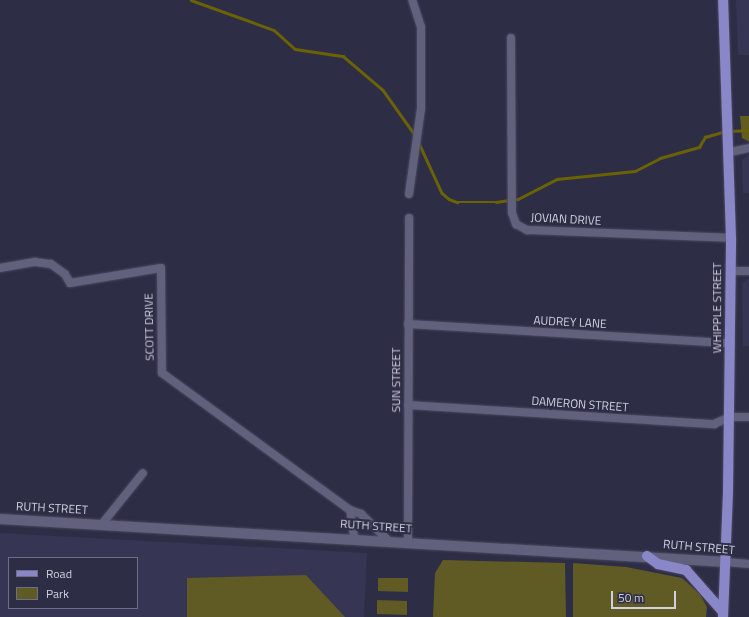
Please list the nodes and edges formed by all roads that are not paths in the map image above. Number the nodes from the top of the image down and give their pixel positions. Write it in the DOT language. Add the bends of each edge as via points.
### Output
graph roads {
  1 [pos="412,0"];
  2 [pos="723,0"];
  3 [pos="511,38"];
  4 [pos="749,148"];
  5 [pos="730,152"];
  6 [pos="409,194"];
  7 [pos="409,218"];
  8 [pos="730,238"];
  9 [pos="0,268"];
  10 [pos="730,271"];
  11 [pos="749,271"];
  12 [pos="408,324"];
  13 [pos="730,343"];
  14 [pos="408,405"];
  15 [pos="730,417"];
  16 [pos="749,417"];
  17 [pos="143,473"];
  18 [pos="350,510"];
  19 [pos="0,519"];
  20 [pos="102,524"];
  21 [pos="354,537"];
  22 [pos="387,539"];
  23 [pos="408,541"];
  24 [pos="647,556"];
  25 [pos="726,562"];
  26 [pos="749,564"];
  27 [pos="723,615"];
  1 -- 6 [label="street" via="421,27 421,109"];
  2 -- 5 [label="main road, WHIPPLE STREET"];
  3 -- 8 [label="street, JOVIAN DRIVE" via="512,213 516,224 527,230"];
  4 -- 5 [label="street"];
  5 -- 8 [label="main road, WHIPPLE STREET"];
  7 -- 12 [label="street, SUN STREET"];
  8 -- 10 [label="main road, WHIPPLE STREET"];
  9 -- 18 [label="street, SCOTT DRIVE" via="35,262 51,264 66,274 70,283 160,268 162,373"];
  10 -- 11 [label="street"];
  10 -- 13 [label="main road, WHIPPLE STREET"];
  12 -- 13 [label="street, AUDREY LANE"];
  12 -- 14 [label="street, SUN STREET"];
  13 -- 15 [label="main road, WHIPPLE STREET"];
  14 -- 15 [label="street, DAMERON STREET" via="706,424"];
  14 -- 23 [label="street, SUN STREET"];
  15 -- 16 [label="street, DAMERON STREET"];
  15 -- 25 [label="main road, WHIPPLE STREET"];
  17 -- 20 [label="street"];
  18 -- 21 [label="street"];
  18 -- 22 [label="street, SCOTT DRIVE" via="361,514"];
  19 -- 20 [label="street, RUTH STREET"];
  20 -- 21 [label="street, RUTH STREET"];
  21 -- 22 [label="street, RUTH STREET"];
  22 -- 23 [label="street, RUTH STREET"];
  23 -- 24 [label="street, RUTH STREET"];
  24 -- 25 [label="street, RUTH STREET"];
  24 -- 27 [label="main road" via="658,564 686,570"];
  25 -- 26 [label="street, RUTH STREET"];
  25 -- 27 [label="main road, WHIPPLE STREET"];
}
